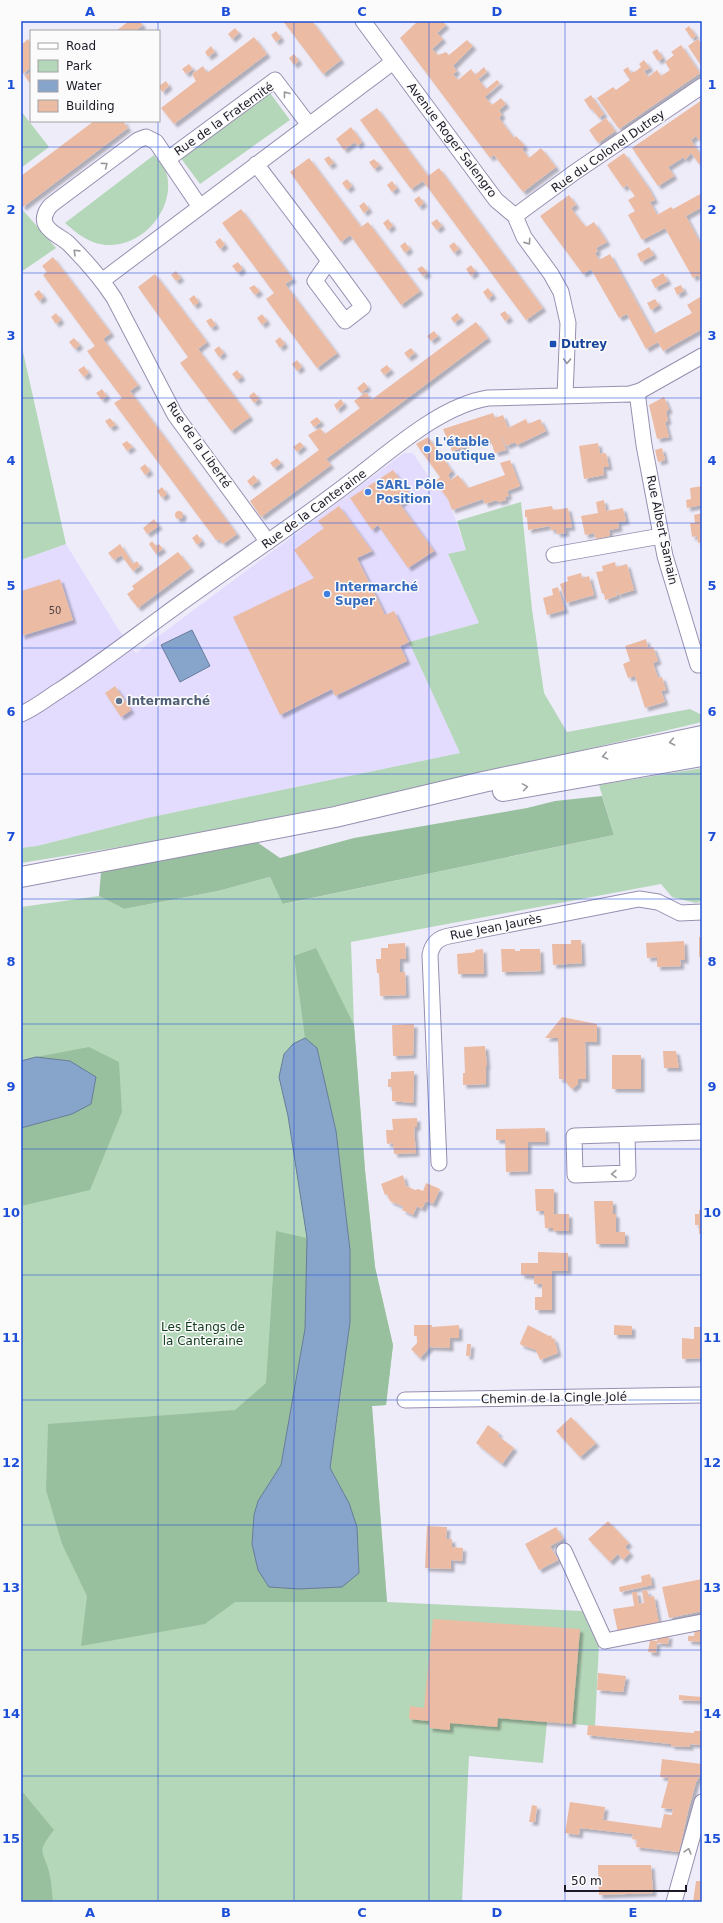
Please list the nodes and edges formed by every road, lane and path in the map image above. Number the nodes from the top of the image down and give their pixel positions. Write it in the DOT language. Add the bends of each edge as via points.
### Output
graph roads {
  1 [pos="363,21"];
  2 [pos="393,62"];
  3 [pos="702,86"];
  4 [pos="309,125"];
  5 [pos="168,159"];
  6 [pos="256,164"];
  7 [pos="200,206"];
  8 [pos="515,216"];
  9 [pos="329,261"];
  10 [pos="102,280"];
  11 [pos="702,356"];
  12 [pos="637,392"];
  13 [pos="566,395"];
  14 [pos="661,536"];
  15 [pos="268,542"];
  16 [pos="554,555"];
  17 [pos="698,665"];
  18 [pos="21,714"];
  19 [pos="702,736"];
  20 [pos="702,756"];
  21 [pos="335,817"];
  22 [pos="21,877"];
  23 [pos="702,912"];
  24 [pos="702,1132"];
  25 [pos="627,1135"];
  26 [pos="439,1163"];
  27 [pos="702,1396"];
  28 [pos="406,1400"];
  29 [pos="564,1551"];
  30 [pos="702,1622"];
  31 [pos="701,1809"];
  32 [pos="674,1902"];
  1 -- 2 [label="street, Avenue Roger Salengro"];
  2 -- 4 [label="street"];
  2 -- 8 [label="street, Avenue Roger Salengro" via="496,200"];
  3 -- 8 [label="street, Rue du Colonel Dutrey"];
  4 -- 5 [label="street, Rue de la Fraternité, one-way" via="275,80"];
  4 -- 6 [label="street"];
  5 -- 7 [label="street, Rue de la Fraternité"];
  10 -- 5 [label="street, Rue de la Fraternité, one-way" via="73,249 46,226 47,210 142,138 151,138 156,142"];
  6 -- 7 [label="street"];
  6 -- 9 [label="street"];
  7 -- 10 [label="street"];
  8 -- 13 [label="street, Avenue Roger Salengro, one-way" via="524,237 551,274 563,298 568,323"];
  10 -- 15 [label="street, Rue de la Liberté" via="175,415"];
  11 -- 12 [label="street"];
  12 -- 13 [label="street, Rue de la Canteraine" via="621,395"];
  12 -- 14 [label="street, Rue Albert Samain"];
  13 -- 15 [label="street, Rue de la Canteraine" via="488,398 473,400 454,408 427,424"];
  14 -- 16 [label="street"];
  14 -- 17 [label="street, Rue Albert Samain"];
  15 -- 18 [label="street, Rue de la Canteraine" via="74,681"];
  19 -- 21 [label="main road, one-way"];
  21 -- 20 [label="main road, one-way" via="560,782"];
  21 -- 22 [label="main road"];
  23 -- 26 [label="street, Rue Jean Jaurès" via="680,913 658,902 639,899 449,936 438,941 432,947 430,955"];
  24 -- 25 [label="street"];
  27 -- 28 [label="street, Chemin de la Cingle Jolé"];
  29 -- 30 [label="street" via="605,1641"];
  32 -- 31 [label="street, one-way"];
}
